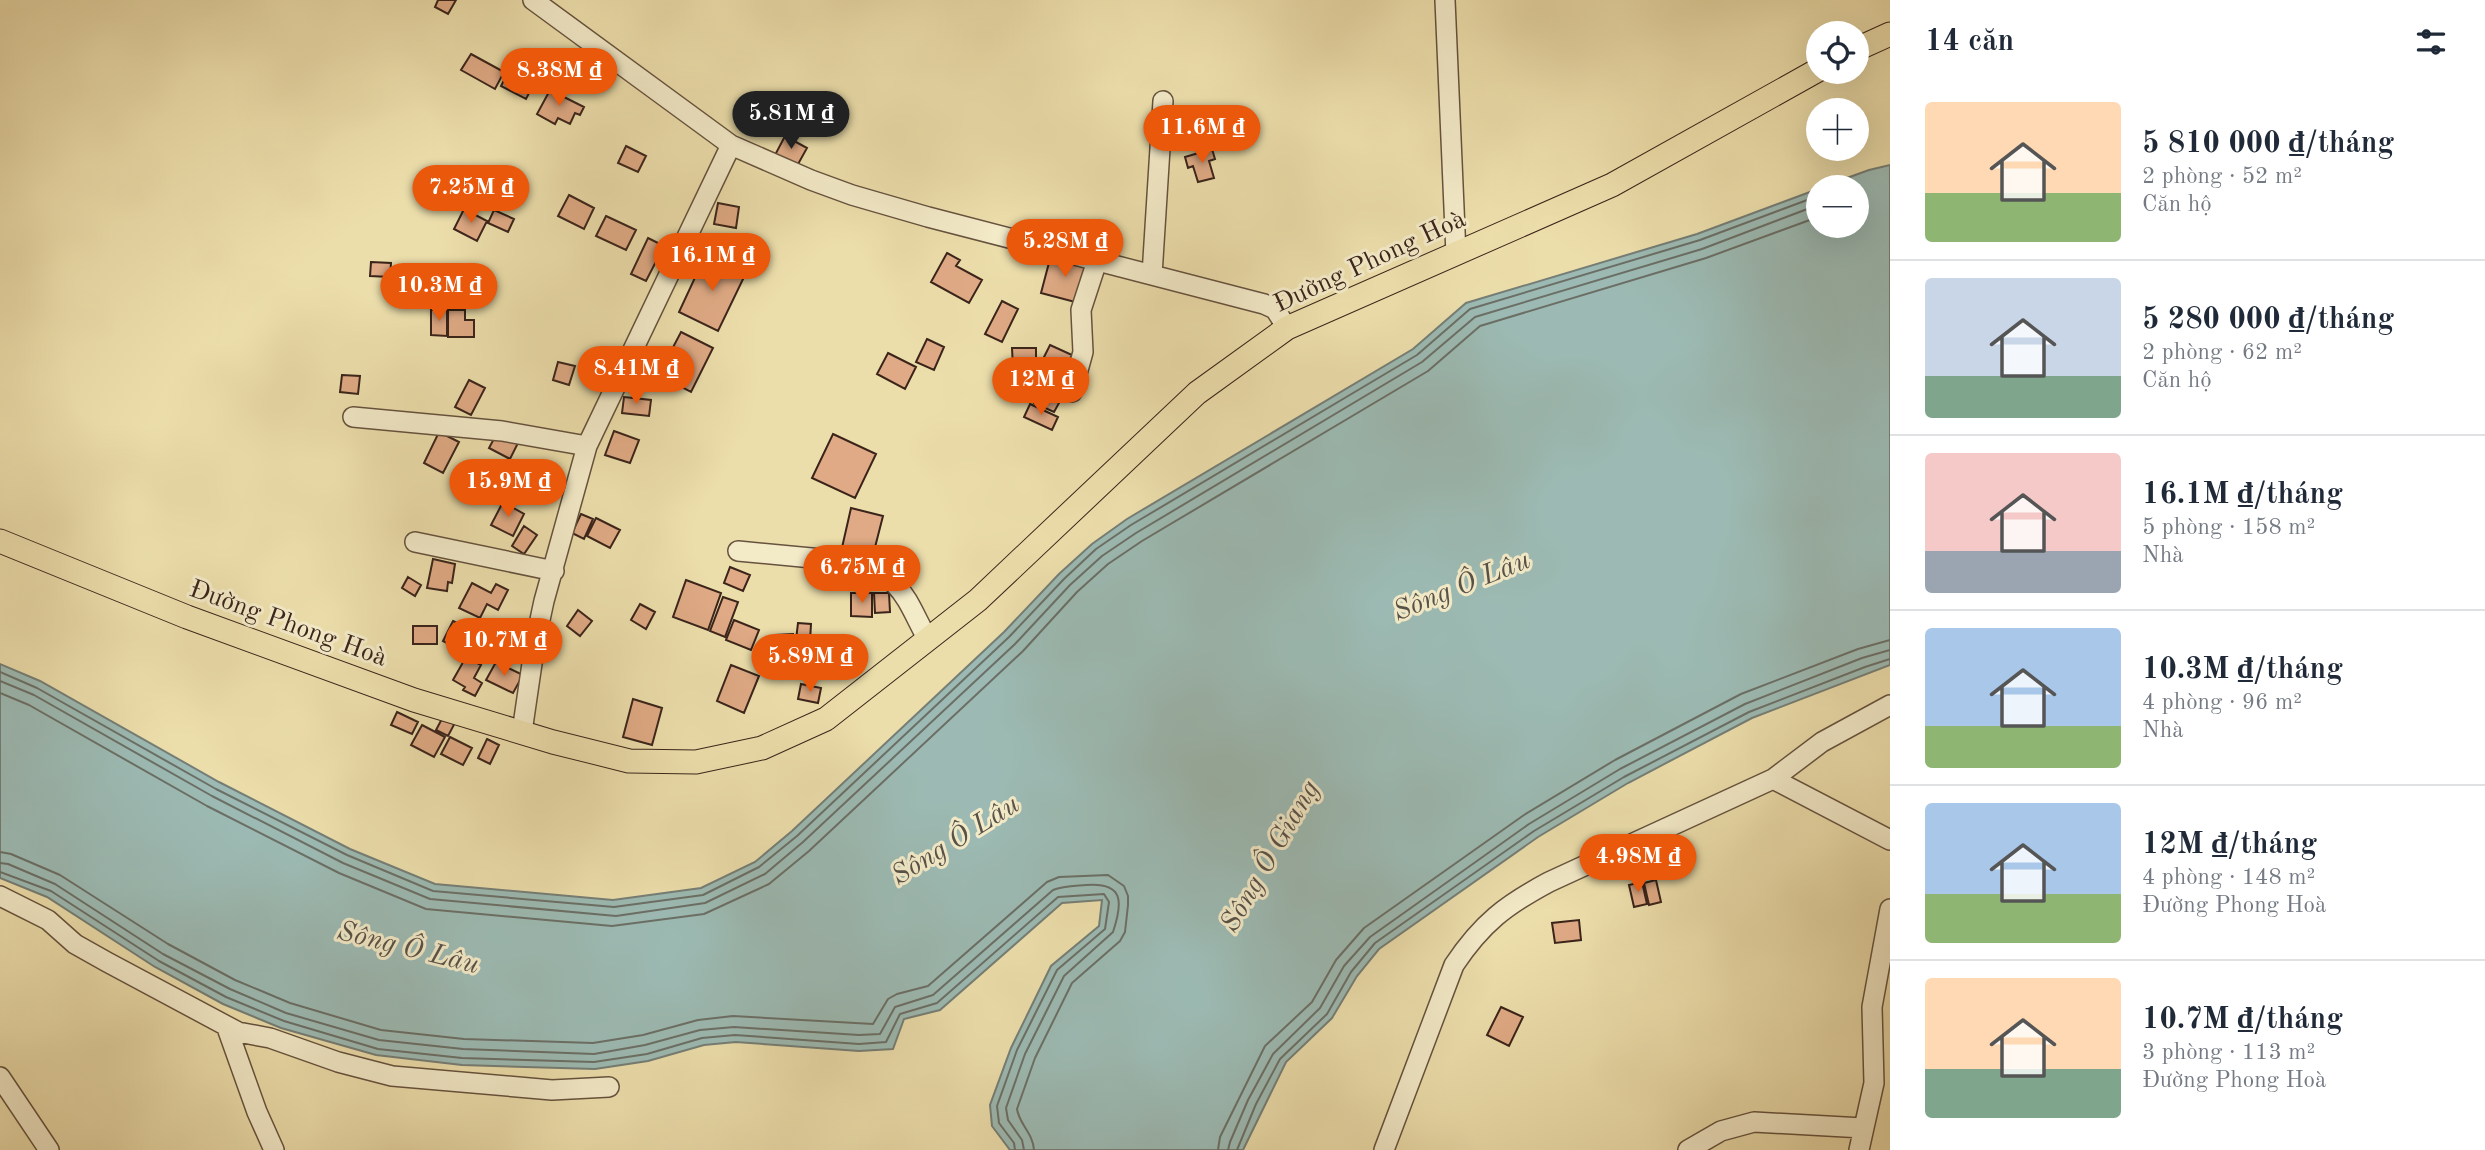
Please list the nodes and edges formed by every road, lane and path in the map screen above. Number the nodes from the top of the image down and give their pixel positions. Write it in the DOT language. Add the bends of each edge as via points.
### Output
graph roads {
  1 [pos="533,0"];
  2 [pos="1445,0"];
  3 [pos="1890,34"];
  4 [pos="1869,44"];
  5 [pos="1806,77"];
  6 [pos="1163,101"];
  7 [pos="731,145"];
  8 [pos="1455,254"];
  9 [pos="1097,261"];
  10 [pos="1152,275"];
  11 [pos="1287,328"];
  12 [pos="1072,392"];
  13 [pos="354,417"];
  14 [pos="587,446"];
  15 [pos="0,541"];
  16 [pos="415,542"];
  17 [pos="738,551"];
  18 [pos="554,571"];
  19 [pos="928,640"];
  20 [pos="1890,705"];
  21 [pos="522,732"];
  22 [pos="1773,779"];
  23 [pos="1890,839"];
  24 [pos="0,896"];
  25 [pos="1889,916"];
  26 [pos="227,1028"];
  27 [pos="0,1077"];
  28 [pos="1882,1085"];
  29 [pos="610,1087"];
  30 [pos="1863,1128"];
  31 [pos="49,1150"];
  32 [pos="274,1150"];
  33 [pos="1384,1150"];
  34 [pos="1688,1150"];
  35 [pos="1859,1150"];
  1 -- 7 [label="street"];
  2 -- 8 [label="street"];
  3 -- 4 [label="main road"];
  5 -- 8 [label="main road, Đường Phong Hoà" via="1612,185"];
  6 -- 10 [label="street"];
  7 -- 9 [label="street" via="852,195"];
  7 -- 14 [label="street"];
  8 -- 11 [label="main road, Đường Phong Hoà"];
  9 -- 10 [label="street"];
  9 -- 12 [label="street" via="1081,310 1083,352"];
  10 -- 11 [label="street" via="1264,304 1275,309"];
  11 -- 19 [label="main road, Đường Phong Hoà" via="1197,393 978,600"];
  13 -- 14 [label="street" via="502,431"];
  14 -- 18 [label="street"];
  15 -- 21 [label="main road, Đường Phong Hoà" via="187,617 414,700"];
  16 -- 18 [label="street"];
  17 -- 19 [label="street" via="871,567 898,585"];
  18 -- 21 [label="street" via="536,643"];
  19 -- 21 [label="main road, Đường Phong Hoà" via="826,719 762,748 696,762 629,761"];
  20 -- 22 [label="street" via="1822,742"];
  22 -- 23 [label="street"];
  22 -- 33 [label="street" via="1549,882 1487,922 1454,965"];
  24 -- 26 [label="street" via="38,914 75,944"];
  25 -- 28 [label="street" via="1872,1007"];
  26 -- 29 [label="street" via="392,1076 552,1090"];
  26 -- 32 [label="street"];
  27 -- 31 [label="street"];
  28 -- 30 [label="street"];
  30 -- 34 [label="street" via="1754,1122 1721,1131"];
  30 -- 35 [label="street"];
}
